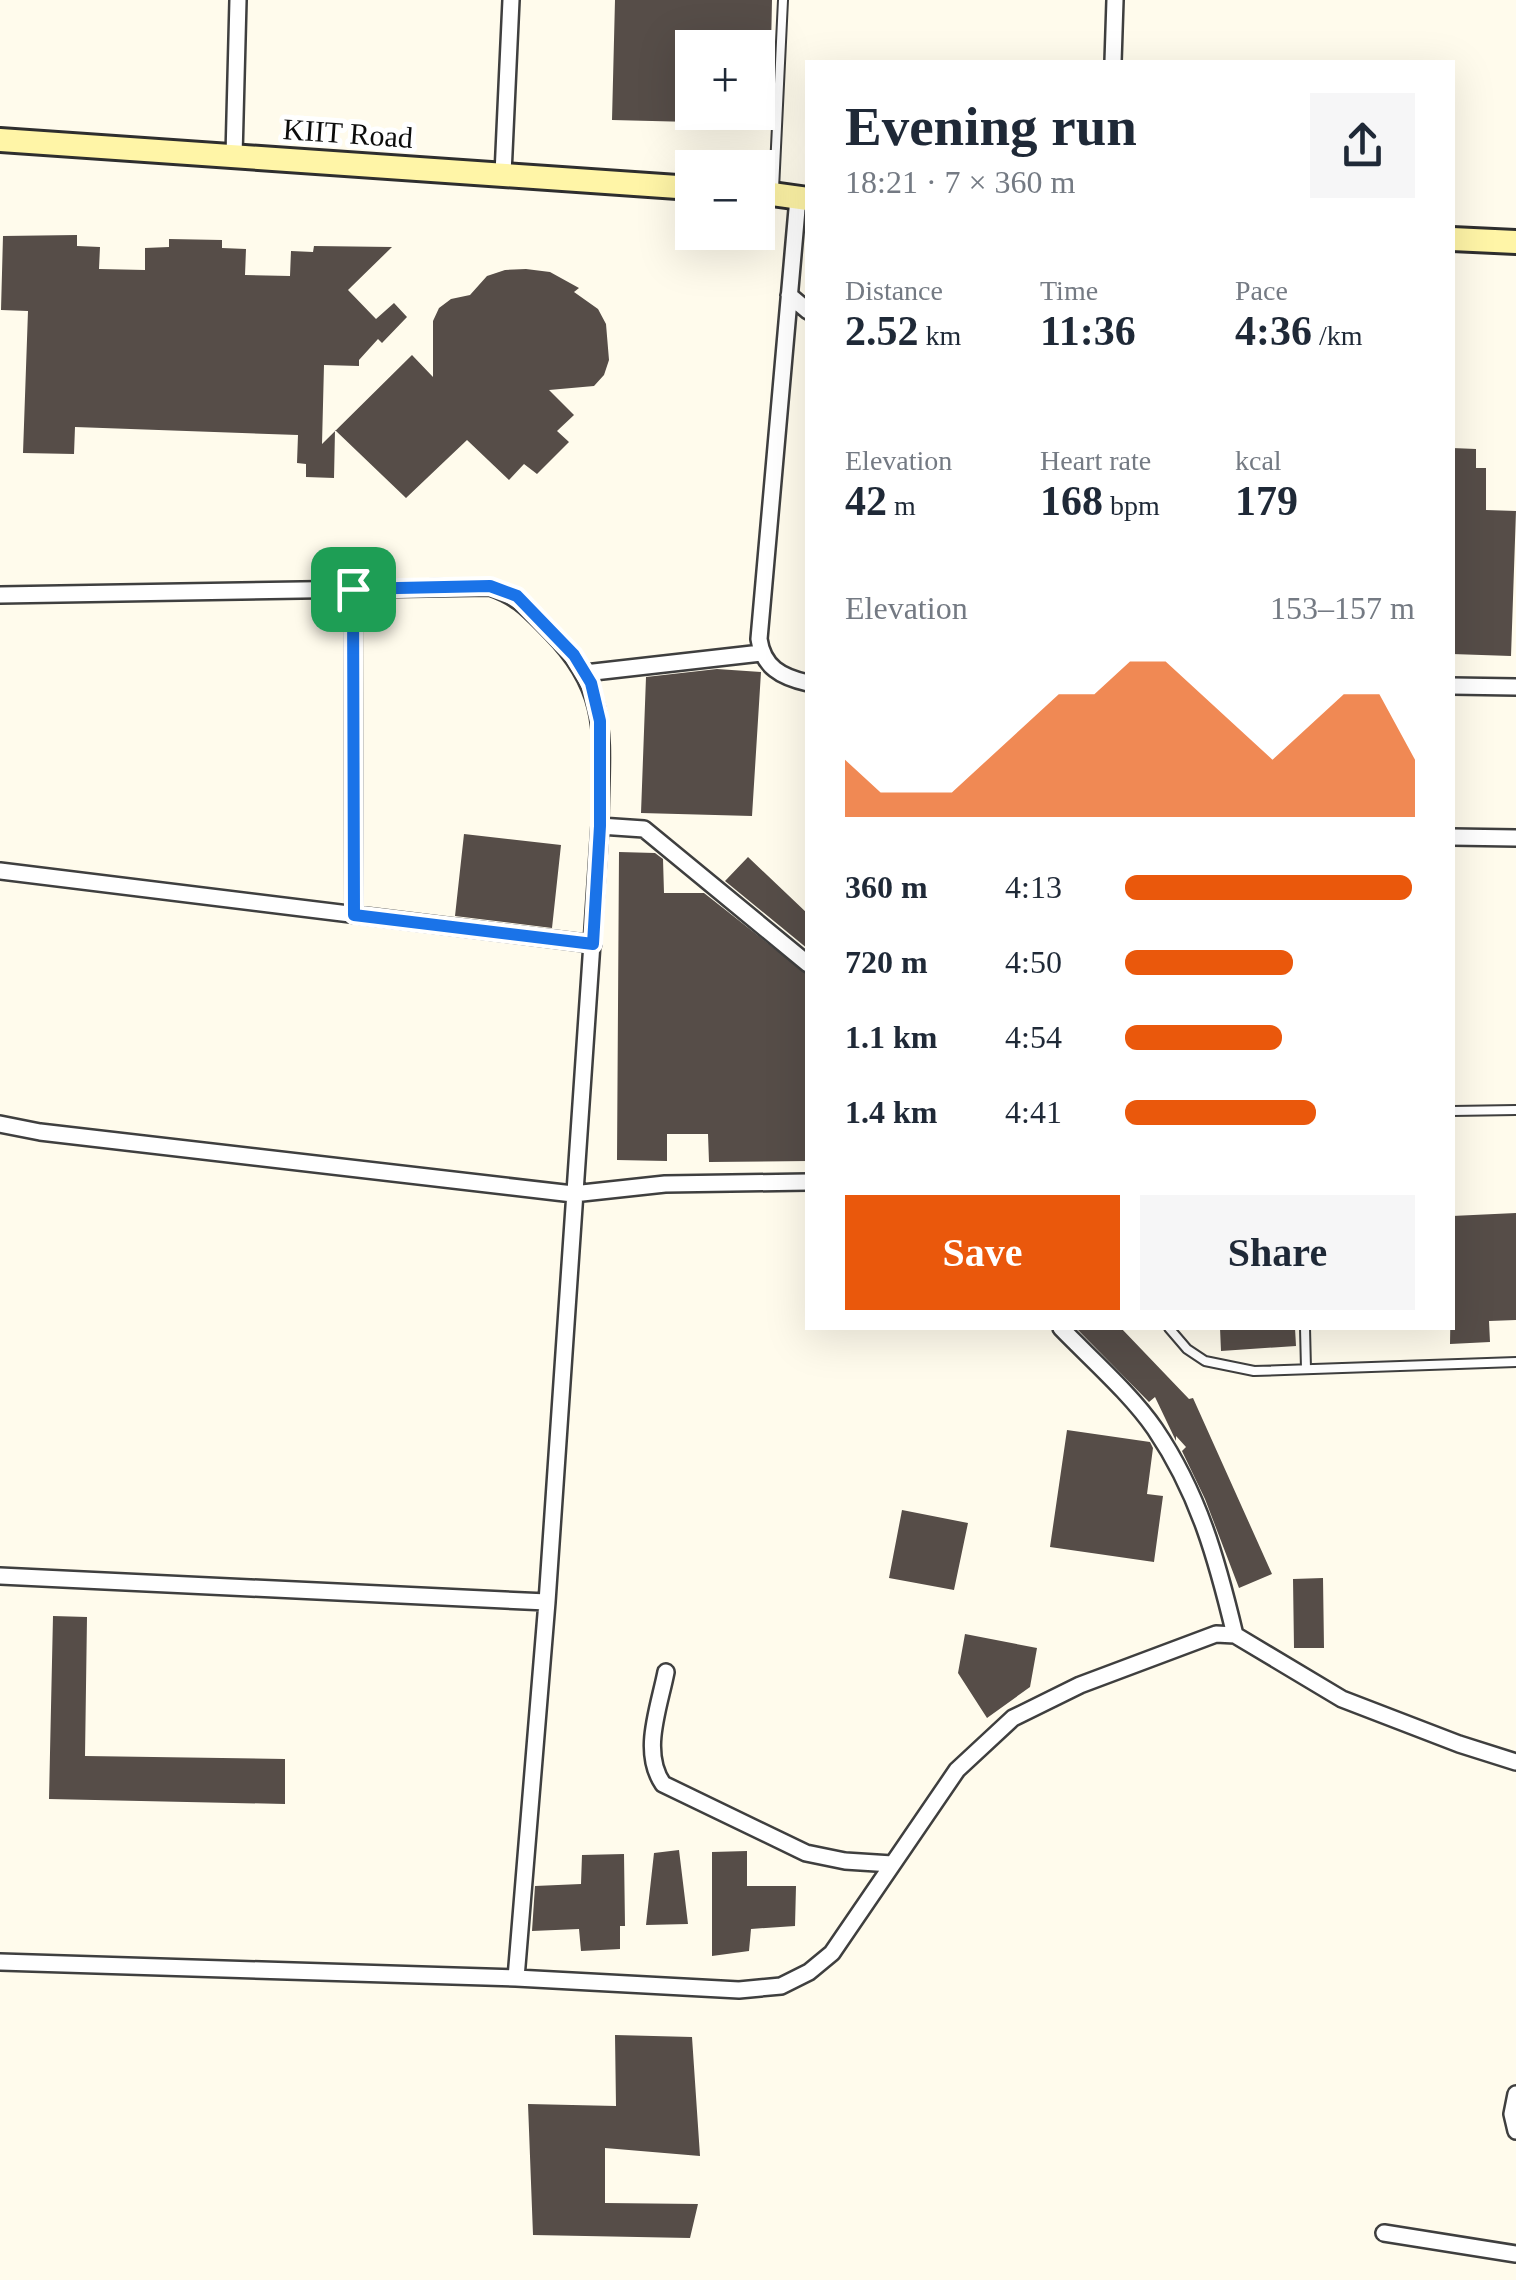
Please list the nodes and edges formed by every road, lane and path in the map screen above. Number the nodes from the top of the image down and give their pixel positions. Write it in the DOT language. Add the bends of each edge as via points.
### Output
graph roads {
  1 [pos="238,0"];
  2 [pos="511,0"];
  3 [pos="783,0"];
  4 [pos="1115,0"];
  5 [pos="1113,60"];
  6 [pos="0,140"];
  7 [pos="769,150"];
  8 [pos="234,156"];
  9 [pos="504,174"];
  10 [pos="675,187"];
  11 [pos="775,194"];
  12 [pos="803,198"];
  13 [pos="1455,239"];
  14 [pos="1516,242"];
  15 [pos="789,295"];
  16 [pos="805,308"];
  17 [pos="353,589"];
  18 [pos="0,595"];
  19 [pos="761,653"];
  20 [pos="585,673"];
  21 [pos="805,683"];
  22 [pos="1455,686"];
  23 [pos="1516,686"];
  24 [pos="600,826"];
  25 [pos="1455,837"];
  26 [pos="1516,838"];
  27 [pos="0,871"];
  28 [pos="354,915"];
  29 [pos="593,944"];
  30 [pos="805,962"];
  31 [pos="1516,1110"];
  32 [pos="1455,1111"];
  33 [pos="0,1124"];
  34 [pos="805,1182"];
  35 [pos="573,1194"];
  36 [pos="1063,1330"];
  37 [pos="1171,1330"];
  38 [pos="1304,1330"];
  39 [pos="1516,1362"];
  40 [pos="1306,1369"];
  41 [pos="0,1576"];
  42 [pos="547,1602"];
  43 [pos="1235,1635"];
  44 [pos="666,1672"];
  45 [pos="1516,1762"];
  46 [pos="892,1864"];
  47 [pos="0,1962"];
  48 [pos="516,1978"];
  49 [pos="1516,2094"];
  50 [pos="1516,2131"];
  51 [pos="1384,2233"];
  52 [pos="1516,2254"];
  1 -- 8 [label="street"];
  2 -- 9 [label="street"];
  3 -- 7 [label="lane"];
  4 -- 5 [label="street"];
  6 -- 8 [label="main road, KIIT Road"];
  8 -- 9 [label="main road, KIIT Road"];
  9 -- 10 [label="main road, KIIT Road"];
  11 -- 12 [label="main road"];
  12 -- 15 [label="street"];
  13 -- 14 [label="main road"];
  15 -- 16 [label="street"];
  15 -- 19 [label="street"];
  17 -- 18 [label="street"];
  17 -- 20 [label="street" via="490,586 517,596"];
  17 -- 28 [label="street"];
  19 -- 20 [label="street"];
  19 -- 21 [label="street" via="772,669"];
  20 -- 24 [label="street" via="600,721"];
  22 -- 23 [label="street"];
  24 -- 29 [label="street"];
  24 -- 30 [label="street" via="644,829"];
  25 -- 26 [label="street"];
  27 -- 28 [label="street"];
  28 -- 29 [label="street"];
  29 -- 35 [label="street"];
  31 -- 32 [label="lane"];
  33 -- 35 [label="street"];
  34 -- 35 [label="street" via="665,1184"];
  35 -- 42 [label="street"];
  36 -- 43 [label="street" via="1154,1427 1194,1497"];
  37 -- 40 [label="lane" via="1187,1349 1226,1368"];
  38 -- 40 [label="lane"];
  39 -- 40 [label="lane"];
  41 -- 42 [label="street"];
  42 -- 48 [label="street"];
  43 -- 45 [label="street" via="1342,1698"];
  43 -- 46 [label="street" via="1216,1634 1013,1718 958,1770"];
  44 -- 46 [label="street" via="651,1752 663,1784 806,1854"];
  46 -- 48 [label="street" via="832,1953 781,1986 738,1990"];
  47 -- 48 [label="street"];
  49 -- 50 [label="street"];
  51 -- 52 [label="street"];
}
